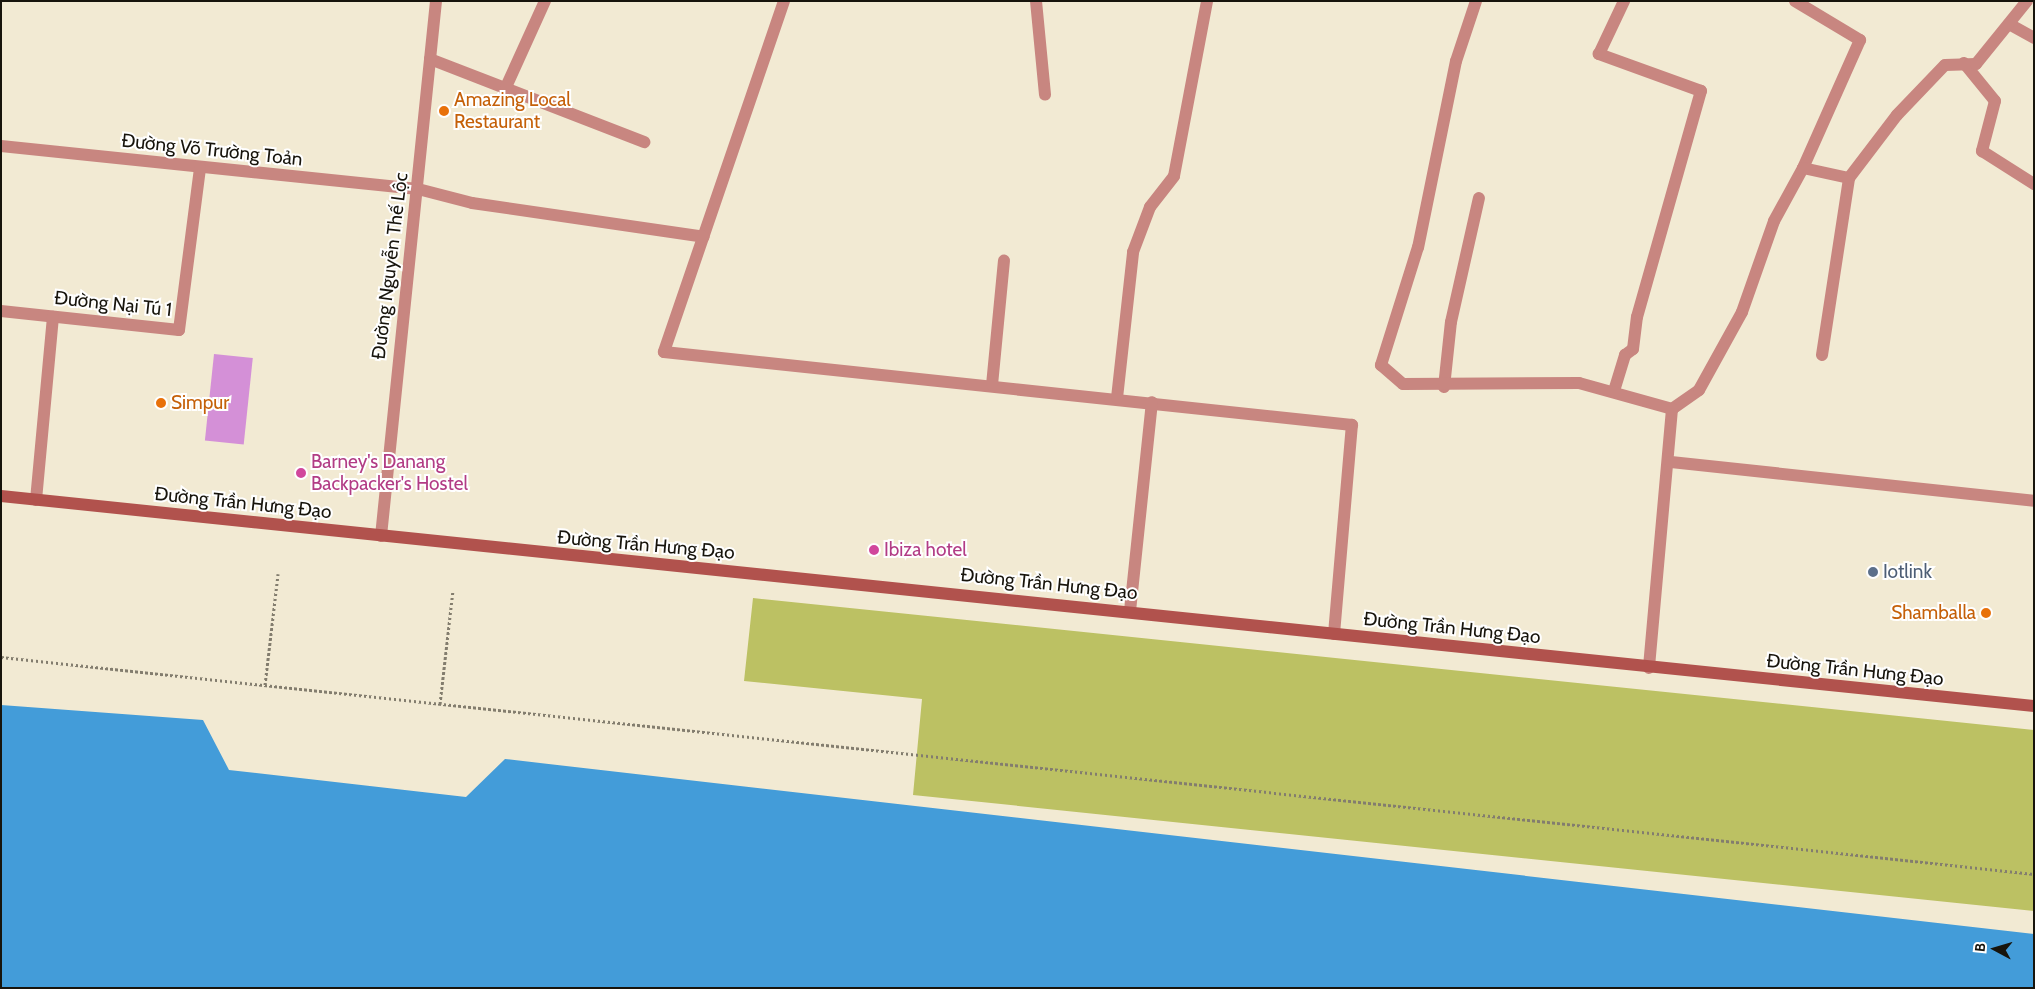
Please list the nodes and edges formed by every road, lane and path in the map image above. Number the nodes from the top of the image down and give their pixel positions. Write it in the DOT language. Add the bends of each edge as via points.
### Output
graph roads {
  1 [pos="436,1"];
  2 [pos="545,1"];
  3 [pos="784,1"];
  4 [pos="1036,1"];
  5 [pos="1207,1"];
  6 [pos="1476,1"];
  7 [pos="1624,1"];
  8 [pos="1795,1"];
  9 [pos="2027,1"];
  10 [pos="2009,24"];
  11 [pos="2034,38"];
  12 [pos="430,59"];
  13 [pos="1964,63"];
  14 [pos="506,87"];
  15 [pos="1045,95"];
  16 [pos="644,142"];
  17 [pos="1,146"];
  18 [pos="200,168"];
  19 [pos="1803,168"];
  20 [pos="1849,178"];
  21 [pos="2034,184"];
  22 [pos="418,189"];
  23 [pos="1479,198"];
  24 [pos="704,237"];
  25 [pos="1004,261"];
  26 [pos="1,311"];
  27 [pos="53,317"];
  28 [pos="1822,355"];
  29 [pos="992,385"];
  30 [pos="1444,386"];
  31 [pos="1614,391"];
  32 [pos="1117,398"];
  33 [pos="1152,402"];
  34 [pos="1672,409"];
  35 [pos="1670,462"];
  36 [pos="1,496"];
  37 [pos="36,500"];
  38 [pos="2034,501"];
  39 [pos="381,536"];
  40 [pos="278,574"];
  41 [pos="453,590"];
  42 [pos="1130,611"];
  43 [pos="1334,634"];
  44 [pos="1,657"];
  45 [pos="1649,668"];
  46 [pos="266,685"];
  47 [pos="440,704"];
  48 [pos="2034,706"];
  49 [pos="2034,874"];
  1 -- 12 [label="street, Đường Nguyễn Thế Lộc"];
  2 -- 14 [label="street"];
  3 -- 24 [label="street"];
  4 -- 15 [label="street"];
  5 -- 32 [label="street" via="1174,176 1150,207 1133,252"];
  6 -- 30 [label="street" via="1456,61 1418,247 1381,360 1388,373 1403,384"];
  7 -- 31 [label="street" via="1599,54 1701,91 1637,318 1633,349 1625,355"];
  8 -- 19 [label="street" via="1860,40"];
  9 -- 10 [label="street"];
  10 -- 11 [label="street"];
  10 -- 13 [label="street" via="1976,64"];
  12 -- 14 [label="street"];
  12 -- 22 [label="street, Đường Nguyễn Thế Lộc"];
  13 -- 20 [label="street" via="1945,65 1897,115"];
  13 -- 21 [label="street" via="1995,101 1982,150"];
  14 -- 16 [label="street"];
  17 -- 18 [label="street, Đường Võ Trường Toản"];
  18 -- 22 [label="street, Đường Võ Trường Toản"];
  18 -- 27 [label="street, Đường Nại Tú 1" via="179,330"];
  19 -- 20 [label="street"];
  19 -- 34 [label="street" via="1774,221 1742,312 1698,390"];
  20 -- 28 [label="street"];
  22 -- 24 [label="street, Đường Võ Trường Toản" via="472,204"];
  22 -- 39 [label="street, Đường Nguyễn Thế Lộc"];
  23 -- 30 [label="street" via="1451,322"];
  24 -- 29 [label="street" via="664,352"];
  25 -- 29 [label="street"];
  26 -- 27 [label="street, Đường Nại Tú 1"];
  27 -- 37 [label="street"];
  29 -- 32 [label="street"];
  30 -- 31 [label="street" via="1554,381"];
  31 -- 34 [label="street"];
  32 -- 33 [label="street"];
  33 -- 42 [label="street"];
  33 -- 43 [label="street" via="1352,424"];
  34 -- 35 [label="street"];
  35 -- 38 [label="street"];
  35 -- 45 [label="street"];
  36 -- 37 [label="main road, Đường Trần Hưng Đạo"];
  37 -- 39 [label="main road, Đường Trần Hưng Đạo"];
  39 -- 42 [label="main road, Đường Trần Hưng Đạo"];
  40 -- 46 [label="path"];
  41 -- 47 [label="path"];
  42 -- 43 [label="main road, Đường Trần Hưng Đạo"];
  43 -- 45 [label="main road, Đường Trần Hưng Đạo"];
  44 -- 46 [label="path"];
  45 -- 48 [label="main road, Đường Trần Hưng Đạo"];
  46 -- 47 [label="path"];
  47 -- 49 [label="path"];
}
